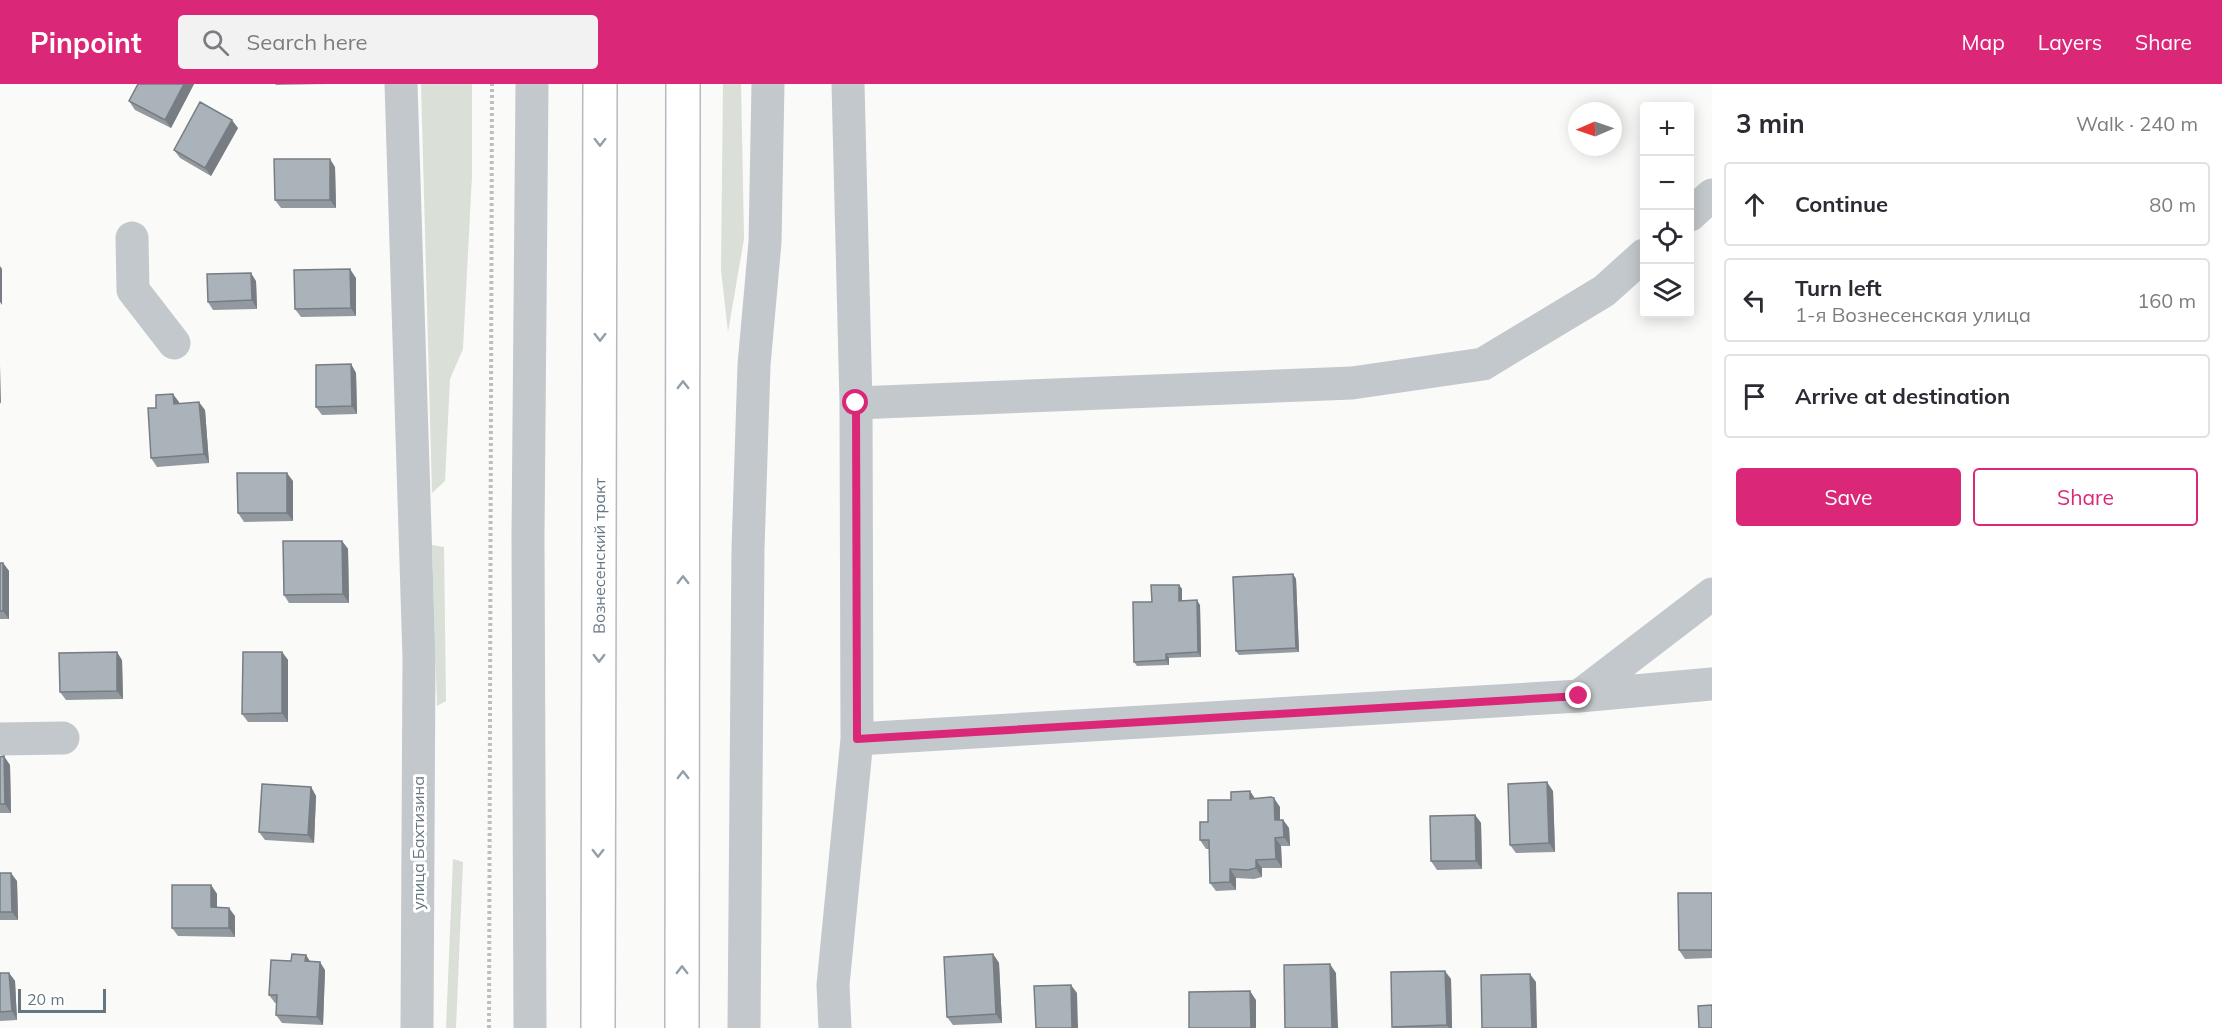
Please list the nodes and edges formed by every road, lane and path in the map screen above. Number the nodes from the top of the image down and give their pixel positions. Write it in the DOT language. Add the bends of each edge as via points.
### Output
graph roads {
  1 [pos="401,84"];
  2 [pos="492,84"];
  3 [pos="532,84"];
  4 [pos="600,84"];
  5 [pos="683,84"];
  6 [pos="768,84"];
  7 [pos="848,84"];
  8 [pos="1712,195"];
  9 [pos="1694,211"];
  10 [pos="132,238"];
  11 [pos="1640,259"];
  12 [pos="174,343"];
  13 [pos="856,403"];
  14 [pos="1712,594"];
  15 [pos="1712,684"];
  16 [pos="1579,696"];
  17 [pos="63,738"];
  18 [pos="0,739"];
  19 [pos="857,739"];
  20 [pos="417,1028"];
  21 [pos="489,1028"];
  22 [pos="530,1028"];
  23 [pos="598,1028"];
  24 [pos="682,1028"];
  25 [pos="744,1028"];
  26 [pos="835,1028"];
  1 -- 20 [label="street, улица Бахтизина" via="419,658"];
  2 -- 21 [label="path"];
  3 -- 22 [label="street" via="528,536"];
  4 -- 23 [label="main road, Вознесенский тракт, one-way"];
  24 -- 5 [label="main road, one-way"];
  6 -- 25 [label="street" via="765,242 754,365 748,549"];
  7 -- 13 [label="street"];
  8 -- 9 [label="street"];
  10 -- 12 [label="street" via="133,290"];
  11 -- 13 [label="street" via="1604,291 1483,364 1352,383"];
  13 -- 19 [label="street"];
  14 -- 16 [label="street"];
  15 -- 16 [label="street"];
  16 -- 19 [label="street"];
  17 -- 18 [label="street"];
  19 -- 26 [label="street" via="833,985"];
}
